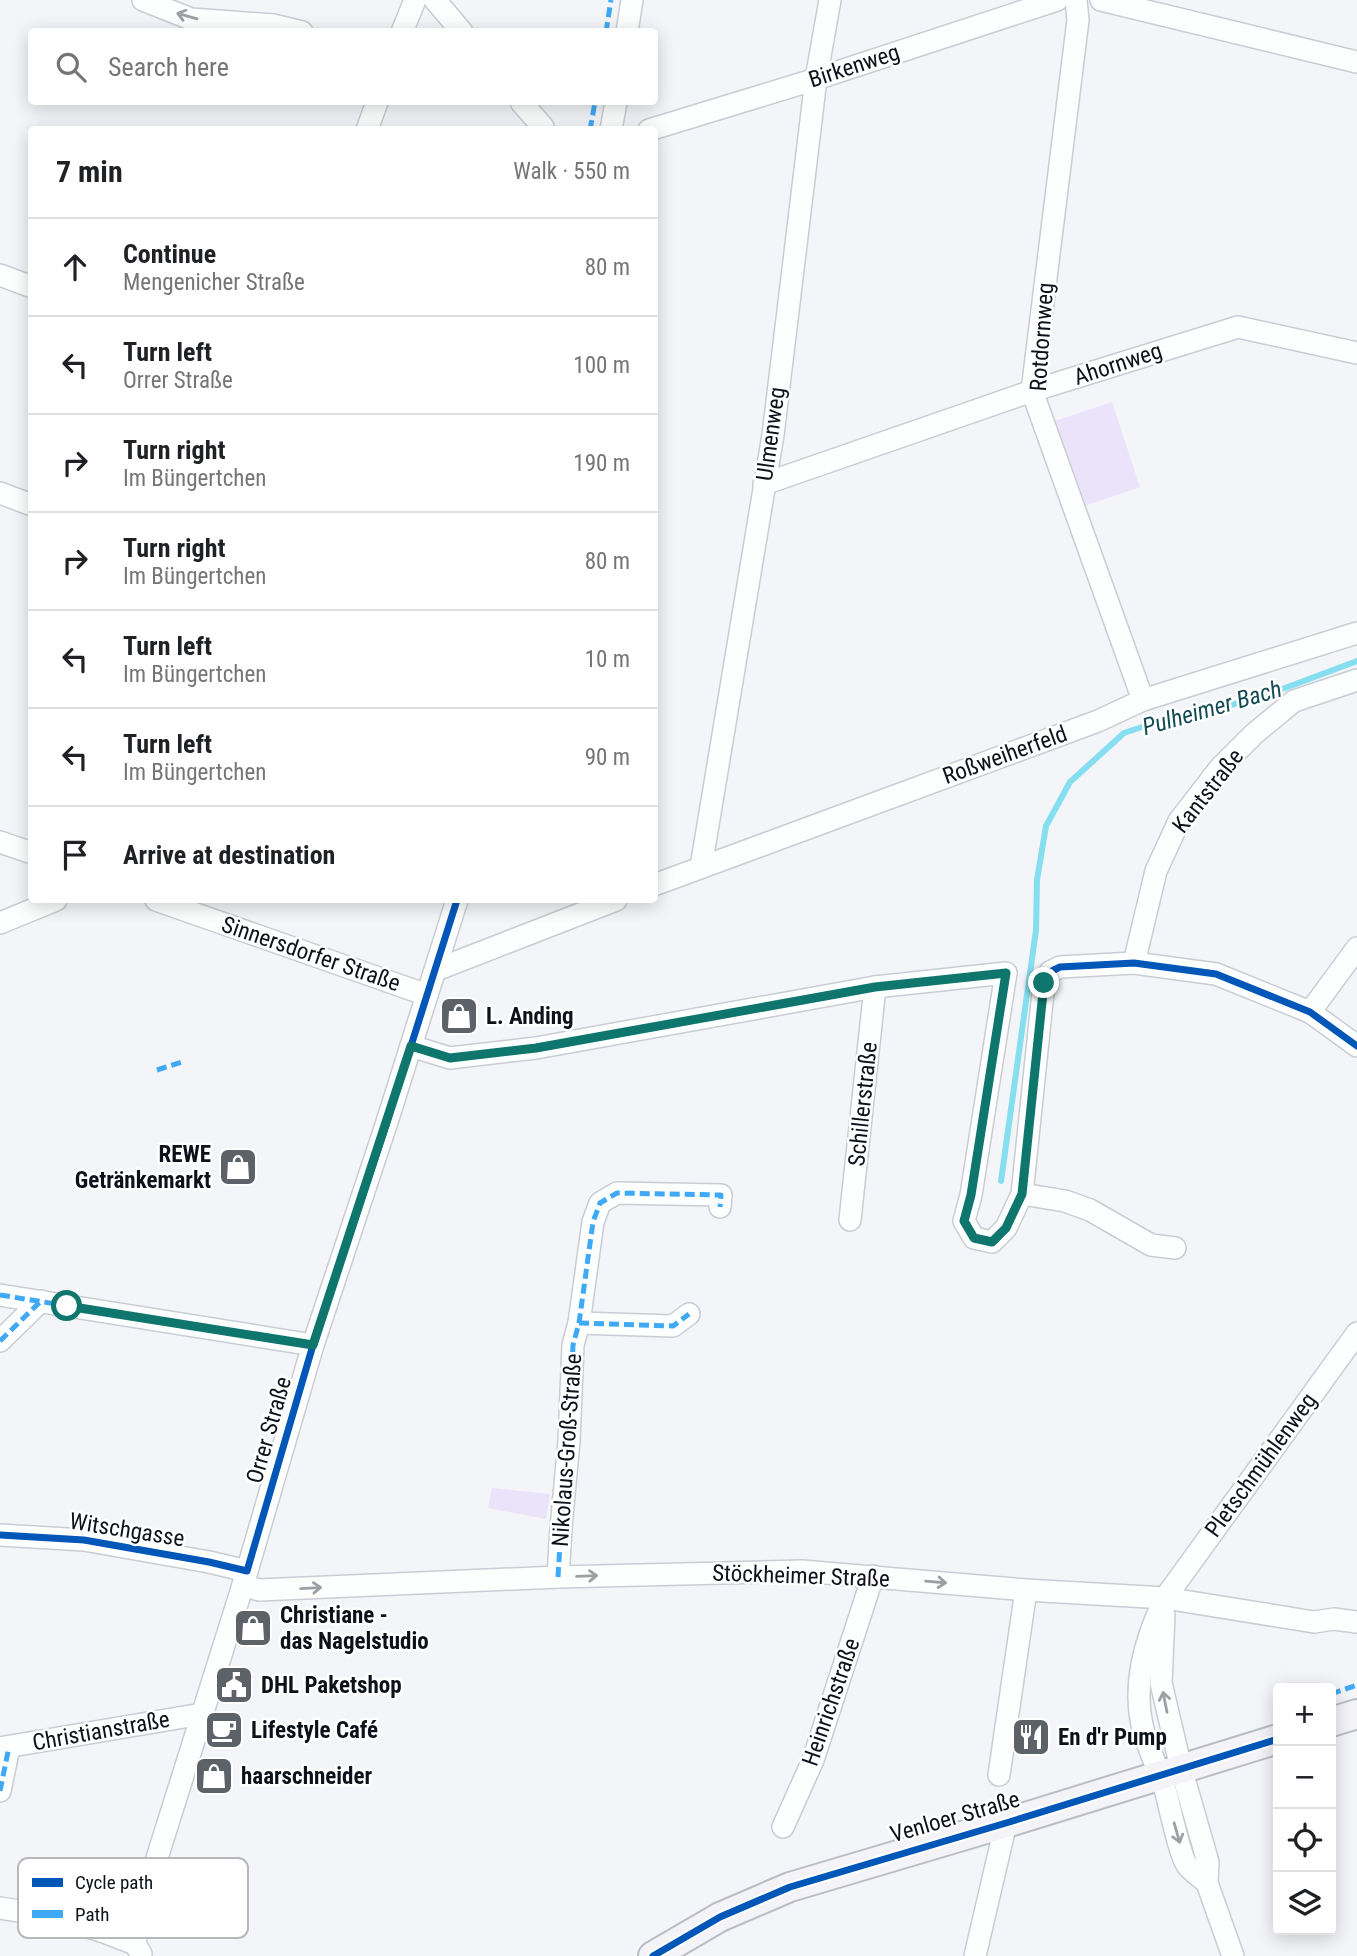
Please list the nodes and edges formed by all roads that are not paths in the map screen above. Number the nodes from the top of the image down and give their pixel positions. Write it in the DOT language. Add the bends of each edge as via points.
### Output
graph roads {
  1 [pos="144,0"];
  2 [pos="415,0"];
  3 [pos="435,0"];
  4 [pos="632,0"];
  5 [pos="830,0"];
  6 [pos="1057,0"];
  7 [pos="1076,0"];
  8 [pos="1101,0"];
  9 [pos="285,28"];
  10 [pos="404,28"];
  11 [pos="459,28"];
  12 [pos="628,28"];
  13 [pos="1357,62"];
  14 [pos="816,79"];
  15 [pos="376,105"];
  16 [pos="524,105"];
  17 [pos="615,105"];
  18 [pos="368,126"];
  19 [pos="542,126"];
  20 [pos="612,126"];
  21 [pos="658,127"];
  22 [pos="0,275"];
  23 [pos="28,286"];
  24 [pos="1357,353"];
  25 [pos="1032,391"];
  26 [pos="764,484"];
  27 [pos="0,493"];
  28 [pos="28,504"];
  29 [pos="1357,633"];
  30 [pos="1357,680"];
  31 [pos="1143,700"];
  32 [pos="0,842"];
  33 [pos="28,852"];
  34 [pos="701,867"];
  35 [pos="658,883"];
  36 [pos="49,903"];
  37 [pos="165,903"];
  38 [pos="456,903"];
  39 [pos="608,903"];
  40 [pos="0,923"];
  41 [pos="1357,948"];
  42 [pos="1134,963"];
  43 [pos="436,970"];
  44 [pos="875,987"];
  45 [pos="427,995"];
  46 [pos="1310,1012"];
  47 [pos="411,1046"];
  48 [pos="1357,1046"];
  49 [pos="1022,1194"];
  50 [pos="720,1207"];
  51 [pos="850,1220"];
  52 [pos="1175,1248"];
  53 [pos="0,1295"];
  54 [pos="41,1301"];
  55 [pos="689,1314"];
  56 [pos="579,1323"];
  57 [pos="1357,1333"];
  58 [pos="0,1341"];
  59 [pos="313,1345"];
  60 [pos="0,1535"];
  61 [pos="873,1576"];
  62 [pos="558,1577"];
  63 [pos="245,1578"];
  64 [pos="1026,1590"];
  65 [pos="1165,1598"];
  66 [pos="1357,1622"];
  67 [pos="202,1714"];
  68 [pos="1357,1714"];
  69 [pos="1336,1720"];
  70 [pos="1273,1740"];
  71 [pos="4,1747"];
  72 [pos="1170,1771"];
  73 [pos="999,1775"];
  74 [pos="0,1791"];
  75 [pos="1006,1823"];
  76 [pos="783,1826"];
  77 [pos="157,1858"];
  78 [pos="0,1908"];
  79 [pos="18,1911"];
  80 [pos="116,1938"];
  81 [pos="139,1950"];
  82 [pos="653,1956"];
  83 [pos="975,1956"];
  84 [pos="1233,1956"];
  9 -- 1 [label="street, one-way" via="191,19"];
  2 -- 10 [label="street"];
  3 -- 11 [label="street"];
  4 -- 12 [label="street"];
  5 -- 14 [label="street, Ulmenweg"];
  6 -- 14 [label="street, Birkenweg"];
  7 -- 25 [label="street, Rotdornweg" via="1078,20"];
  8 -- 13 [label="street"];
  14 -- 21 [label="street, Birkenweg"];
  14 -- 26 [label="street, Ulmenweg"];
  15 -- 18 [label="street"];
  16 -- 19 [label="street"];
  17 -- 20 [label="street"];
  22 -- 23 [label="street"];
  24 -- 25 [label="street, Ahornweg" via="1238,327"];
  25 -- 26 [label="street, Ahornweg"];
  25 -- 31 [label="street, Rotdornweg"];
  26 -- 34 [label="street, Ulmenweg"];
  27 -- 28 [label="street"];
  29 -- 31 [label="street, Roßweiherfeld"];
  30 -- 42 [label="street, Kantstraße" via="1294,701 1220,768 1179,821 1156,871"];
  31 -- 34 [label="street, Roßweiherfeld" via="1098,721"];
  32 -- 33 [label="street"];
  34 -- 35 [label="street, Roßweiherfeld"];
  36 -- 40 [label="street"];
  37 -- 45 [label="street, Sinnersdorfer Straße"];
  38 -- 43 [label="street, Orrer Straße"];
  39 -- 43 [label="street"];
  41 -- 46 [label="street"];
  42 -- 46 [label="street" via="1216,974"];
  42 -- 49 [label="street" via="1060,967 1049,972 1044,983"];
  43 -- 45 [label="street, Orrer Straße"];
  44 -- 47 [label="street" via="536,1048 450,1058"];
  44 -- 49 [label="street" via="1006,973 964,1221 974,1238 992,1242 1006,1228"];
  44 -- 51 [label="street, Schillerstraße"];
  45 -- 47 [label="street, Orrer Straße"];
  46 -- 48 [label="street"];
  47 -- 59 [label="street, Orrer Straße"];
  49 -- 52 [label="street" via="1065,1201 1151,1245"];
  50 -- 56 [label="street, Nikolaus-Groß-Straße" via="721,1195 617,1193 600,1203 593,1222"];
  53 -- 54 [label="street"];
  54 -- 58 [label="street"];
  54 -- 59 [label="street"];
  55 -- 56 [label="street, Nikolaus-Groß-Straße" via="673,1326"];
  56 -- 62 [label="street, Nikolaus-Groß-Straße" via="573,1345"];
  57 -- 65 [label="street, Pletschmühlenweg"];
  59 -- 63 [label="street, Orrer Straße"];
  60 -- 63 [label="street, Witschgasse" via="84,1539 209,1562"];
  62 -- 61 [label="street, Stöckheimer Straße, one-way" via="802,1571"];
  61 -- 64 [label="street, Stöckheimer Straße, one-way"];
  61 -- 76 [label="street, Heinrichstraße" via="813,1760"];
  63 -- 62 [label="street, Stöckheimer Straße, one-way" via="259,1590"];
  63 -- 67 [label="street, Orrer Straße"];
  64 -- 65 [label="street, Stöckheimer Straße"];
  64 -- 73 [label="street"];
  65 -- 66 [label="street, Stöckheimer Straße" via="1314,1622"];
  65 -- 72 [label="street" via="1161,1683"];
  67 -- 71 [label="street, Christianstraße"];
  67 -- 77 [label="street, Orrer Straße"];
  68 -- 69 [label="main road"];
  70 -- 72 [label="main road, Venloer Straße"];
  71 -- 74 [label="street"];
  72 -- 75 [label="main road, Venloer Straße"];
  72 -- 84 [label="street" via="1208,1862 1207,1883"];
  75 -- 82 [label="main road, Venloer Straße" via="790,1888 720,1917"];
  75 -- 83 [label="street"];
  78 -- 79 [label="street"];
  80 -- 81 [label="street"];
}
